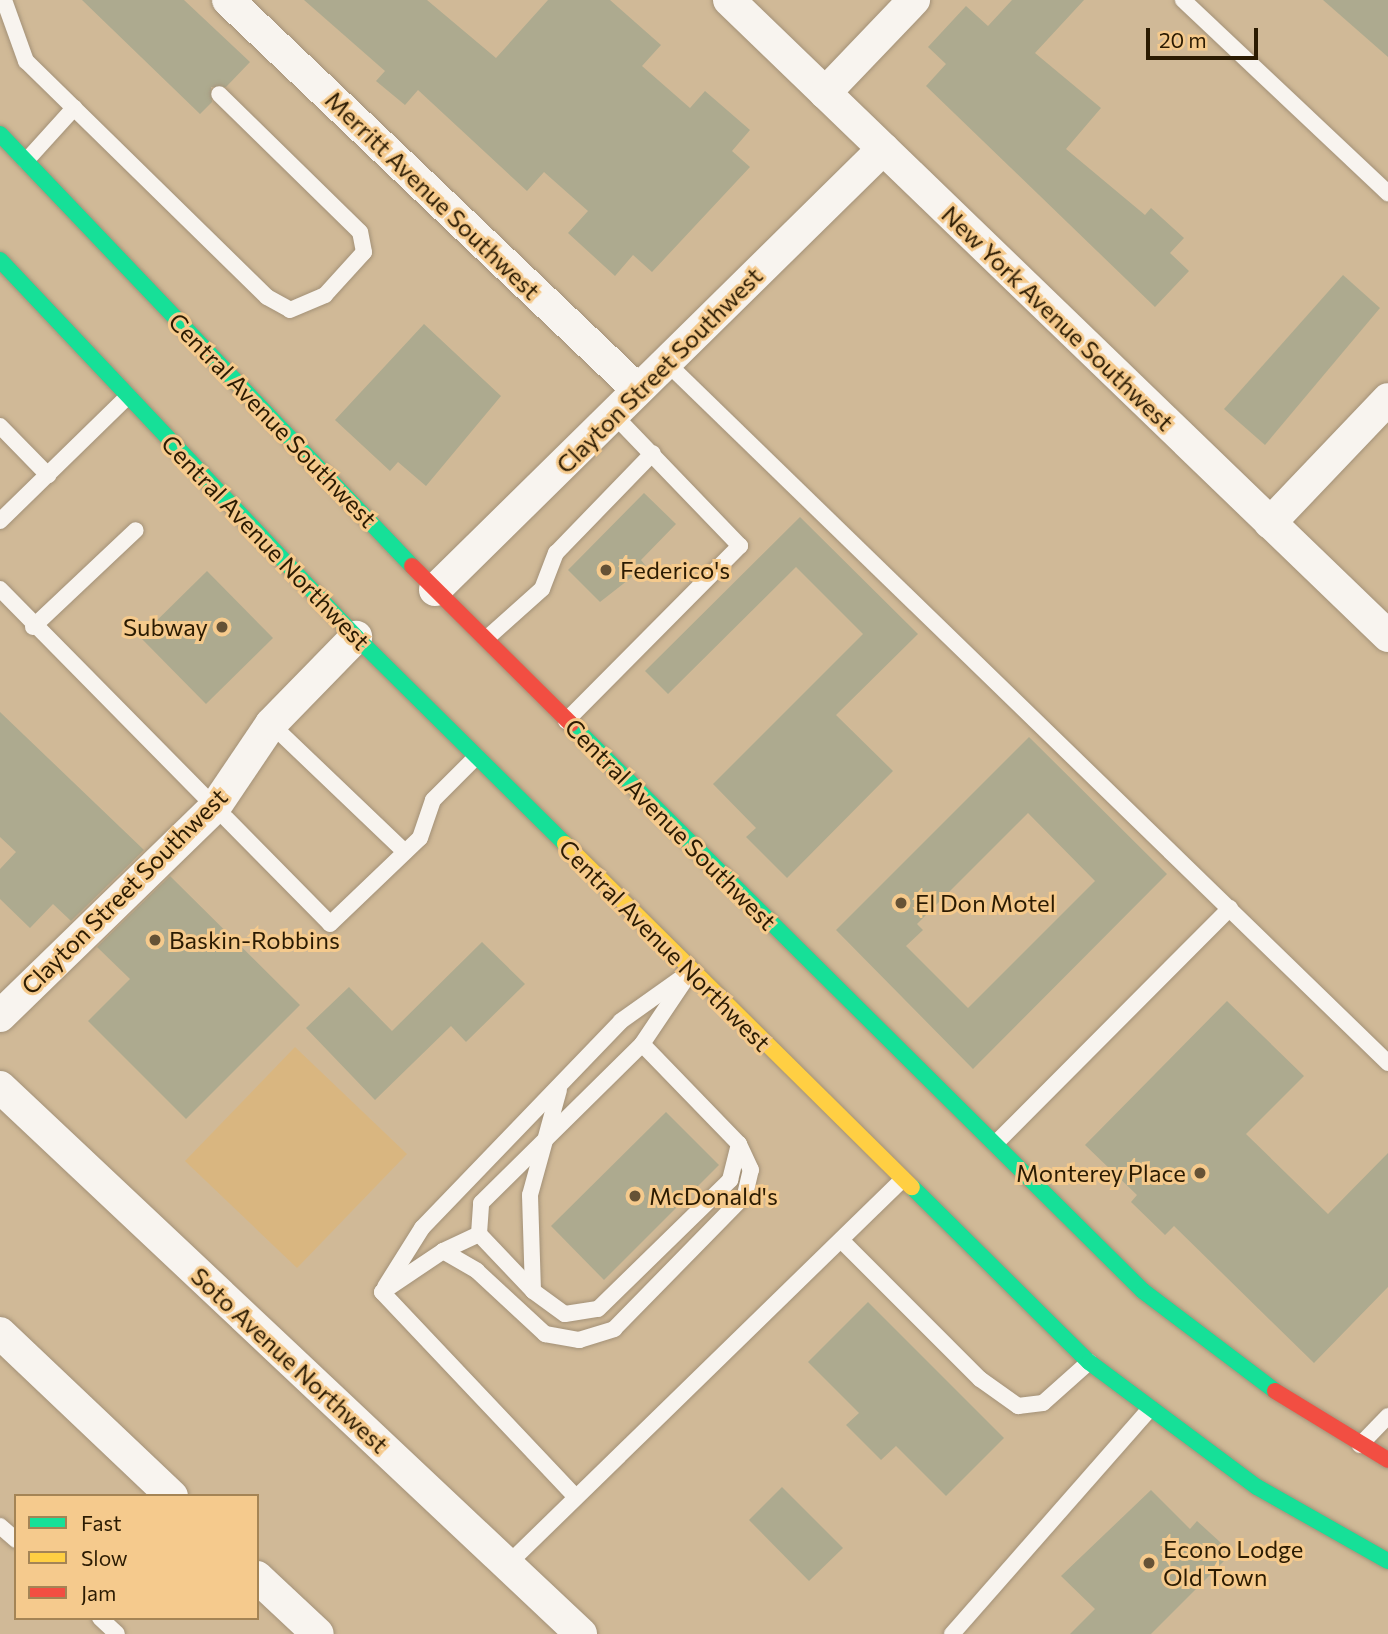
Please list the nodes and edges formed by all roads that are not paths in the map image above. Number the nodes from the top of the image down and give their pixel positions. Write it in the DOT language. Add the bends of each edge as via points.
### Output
graph roads {
  1 [pos="4,0"];
  2 [pos="228,0"];
  3 [pos="729,0"];
  4 [pos="914,0"];
  5 [pos="1182,0"];
  6 [pos="825,93"];
  7 [pos="219,94"];
  8 [pos="74,108"];
  9 [pos="0,134"];
  10 [pos="883,149"];
  11 [pos="26,161"];
  12 [pos="1388,193"];
  13 [pos="0,260"];
  14 [pos="667,363"];
  15 [pos="638,390"];
  16 [pos="128,396"];
  17 [pos="1388,399"];
  18 [pos="614,415"];
  19 [pos="0,426"];
  20 [pos="653,453"];
  21 [pos="48,475"];
  22 [pos="0,521"];
  23 [pos="1270,523"];
  24 [pos="136,530"];
  25 [pos="0,589"];
  26 [pos="435,590"];
  27 [pos="33,627"];
  28 [pos="1388,636"];
  29 [pos="356,637"];
  30 [pos="485,640"];
  31 [pos="566,721"];
  32 [pos="271,724"];
  33 [pos="476,757"];
  34 [pos="215,807"];
  35 [pos="405,852"];
  36 [pos="1230,908"];
  37 [pos="691,971"];
  38 [pos="0,1016"];
  39 [pos="642,1044"];
  40 [pos="1388,1063"];
  41 [pos="561,1084"];
  42 [pos="0,1087"];
  43 [pos="540,1144"];
  44 [pos="739,1144"];
  45 [pos="994,1145"];
  46 [pos="902,1180"];
  47 [pos="479,1234"];
  48 [pos="841,1240"];
  49 [pos="443,1251"];
  50 [pos="533,1291"];
  51 [pos="382,1292"];
  52 [pos="0,1334"];
  53 [pos="1088,1362"];
  54 [pos="1150,1409"];
  55 [pos="1388,1416"];
  56 [pos="1360,1446"];
  57 [pos="1388,1460"];
  58 [pos="170,1494"];
  59 [pos="575,1496"];
  60 [pos="0,1526"];
  61 [pos="14,1538"];
  62 [pos="1388,1561"];
  63 [pos="507,1564"];
  64 [pos="259,1579"];
  65 [pos="102,1620"];
  66 [pos="117,1634"];
  67 [pos="318,1634"];
  68 [pos="581,1634"];
  69 [pos="952,1634"];
  1 -- 8 [label="lane" via="26,61"];
  2 -- 15 [label="street, Merritt Avenue Southwest"];
  3 -- 6 [label="street, New York Avenue Southwest"];
  4 -- 6 [label="street"];
  5 -- 12 [label="lane"];
  6 -- 10 [label="street, New York Avenue Southwest"];
  7 -- 8 [label="lane" via="360,232 364,252 325,295 290,310 267,297"];
  8 -- 11 [label="lane"];
  9 -- 11 [label="main road, Central Avenue Southwest"];
  10 -- 14 [label="street, Clayton Street Southwest"];
  10 -- 23 [label="street, New York Avenue Southwest"];
  11 -- 26 [label="main road, Central Avenue Southwest"];
  13 -- 16 [label="main road, Central Avenue Northwest"];
  14 -- 15 [label="street, Clayton Street Southwest"];
  14 -- 36 [label="lane"];
  15 -- 18 [label="street, Clayton Street Southwest"];
  16 -- 21 [label="lane"];
  16 -- 29 [label="main road, Central Avenue Northwest"];
  17 -- 23 [label="street"];
  18 -- 20 [label="lane"];
  18 -- 26 [label="street, Clayton Street Southwest"];
  19 -- 21 [label="lane"];
  20 -- 30 [label="lane" via="556,553 542,589"];
  20 -- 31 [label="lane" via="740,546"];
  21 -- 22 [label="lane"];
  23 -- 28 [label="street, New York Avenue Southwest"];
  24 -- 27 [label="lane"];
  25 -- 27 [label="lane"];
  26 -- 30 [label="main road, Central Avenue Southwest"];
  27 -- 34 [label="lane"];
  29 -- 32 [label="street, Clayton Street Southwest"];
  29 -- 33 [label="main road, Central Avenue Northwest"];
  30 -- 31 [label="main road, Central Avenue Southwest"];
  31 -- 45 [label="main road, Central Avenue Southwest"];
  32 -- 34 [label="street, Clayton Street Southwest"];
  32 -- 35 [label="lane"];
  33 -- 35 [label="lane" via="433,800 420,838"];
  33 -- 37 [label="main road, Central Avenue Northwest"];
  34 -- 35 [label="lane" via="330,924"];
  34 -- 38 [label="street, Clayton Street Southwest"];
  36 -- 40 [label="lane"];
  36 -- 45 [label="lane"];
  37 -- 39 [label="lane"];
  37 -- 41 [label="lane" via="621,1021"];
  37 -- 46 [label="main road, Central Avenue Northwest"];
  39 -- 43 [label="lane"];
  39 -- 44 [label="lane"];
  41 -- 43 [label="lane"];
  41 -- 51 [label="lane" via="422,1228"];
  42 -- 63 [label="street, Soto Avenue Northwest"];
  43 -- 47 [label="lane" via="481,1203"];
  43 -- 50 [label="lane" via="530,1195"];
  44 -- 49 [label="lane" via="751,1170 745,1195 614,1329 579,1339 545,1334 477,1271"];
  44 -- 50 [label="lane" via="730,1180 598,1309 565,1314"];
  45 -- 56 [label="main road, Central Avenue Southwest" via="1143,1291 1300,1409"];
  46 -- 48 [label="lane"];
  46 -- 53 [label="main road, Central Avenue Northwest"];
  47 -- 49 [label="lane"];
  47 -- 50 [label="lane"];
  48 -- 53 [label="lane" via="980,1379 1018,1406 1043,1403"];
  48 -- 59 [label="lane"];
  49 -- 51 [label="lane"];
  51 -- 59 [label="lane"];
  52 -- 58 [label="street"];
  53 -- 54 [label="main road, Central Avenue Northwest"];
  54 -- 62 [label="main road, Central Avenue Northwest" via="1257,1486"];
  54 -- 69 [label="lane"];
  55 -- 56 [label="lane"];
  56 -- 57 [label="main road, Central Avenue Southwest"];
  59 -- 63 [label="lane"];
  60 -- 61 [label="lane"];
  63 -- 68 [label="street, Soto Avenue Northwest"];
  64 -- 67 [label="street"];
  65 -- 66 [label="lane"];
}
